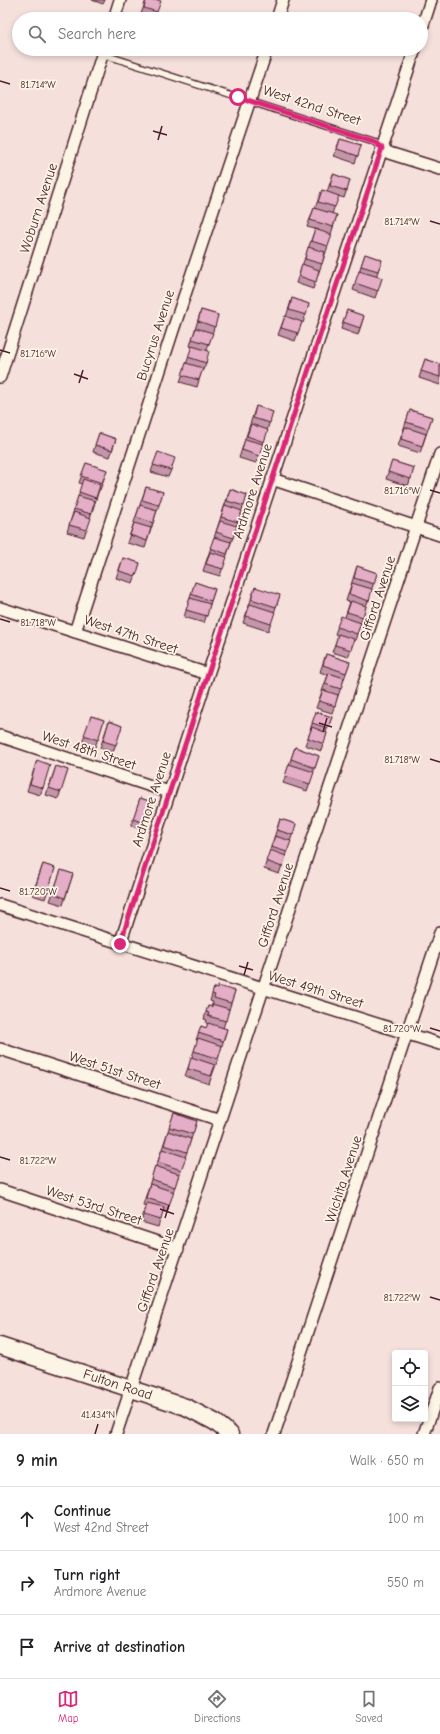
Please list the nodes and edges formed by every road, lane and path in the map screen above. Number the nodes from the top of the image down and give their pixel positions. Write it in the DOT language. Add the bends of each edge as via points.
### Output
graph roads {
  1 [pos="120,0"];
  2 [pos="283,0"];
  3 [pos="431,0"];
  4 [pos="116,12"];
  5 [pos="279,12"];
  6 [pos="427,12"];
  7 [pos="102,56"];
  8 [pos="115,56"];
  9 [pos="265,56"];
  10 [pos="413,56"];
  11 [pos="250,101"];
  12 [pos="382,148"];
  13 [pos="440,169"];
  14 [pos="0,377"];
  15 [pos="440,454"];
  16 [pos="272,479"];
  17 [pos="416,527"];
  18 [pos="440,535"];
  19 [pos="0,608"];
  20 [pos="74,632"];
  21 [pos="208,674"];
  22 [pos="0,736"];
  23 [pos="169,792"];
  24 [pos="0,905"];
  25 [pos="440,933"];
  26 [pos="120,944"];
  27 [pos="263,989"];
  28 [pos="408,1033"];
  29 [pos="440,1044"];
  30 [pos="0,1048"];
  31 [pos="220,1120"];
  32 [pos="0,1190"];
  33 [pos="178,1249"];
  34 [pos="0,1346"];
  35 [pos="131,1388"];
  36 [pos="439,1391"];
  37 [pos="116,1434"];
  38 [pos="230,1434"];
  39 [pos="274,1434"];
  40 [pos="424,1434"];
  1 -- 4 [label="street"];
  2 -- 5 [label="street"];
  3 -- 6 [label="street"];
  7 -- 14 [label="street, Woburn Avenue"];
  8 -- 11 [label="lane, West 42nd Street"];
  9 -- 11 [label="street, Bucyrus Avenue"];
  10 -- 12 [label="street, Ardmore Avenue"];
  11 -- 12 [label="lane, West 42nd Street" via="373,141"];
  11 -- 20 [label="street, Bucyrus Avenue"];
  12 -- 13 [label="street, West 42nd Street"];
  12 -- 16 [label="street, Ardmore Avenue"];
  15 -- 17 [label="street, Gifford Avenue"];
  16 -- 17 [label="street"];
  16 -- 21 [label="street, Ardmore Avenue"];
  17 -- 18 [label="street"];
  17 -- 27 [label="street, Gifford Avenue"];
  19 -- 20 [label="street, West 47th Street"];
  20 -- 21 [label="street, West 47th Street"];
  21 -- 23 [label="street, Ardmore Avenue"];
  22 -- 23 [label="street, West 48th Street"];
  23 -- 26 [label="street, Ardmore Avenue"];
  24 -- 26 [label="street, West 49th Street"];
  25 -- 28 [label="street, Wichita Avenue"];
  26 -- 27 [label="street, West 49th Street"];
  27 -- 28 [label="street, West 49th Street"];
  27 -- 31 [label="street, Gifford Avenue"];
  28 -- 29 [label="street, West 49th Street"];
  28 -- 39 [label="street, Wichita Avenue"];
  30 -- 31 [label="street, West 51st Street"];
  31 -- 33 [label="street, Gifford Avenue"];
  32 -- 33 [label="street, West 53rd Street"];
  33 -- 35 [label="street, Gifford Avenue"];
  34 -- 35 [label="main road, Fulton Road"];
  35 -- 37 [label="street, Gifford Avenue"];
  35 -- 38 [label="main road, Fulton Road" via="186,1407 215,1422"];
  36 -- 40 [label="street"];
}
